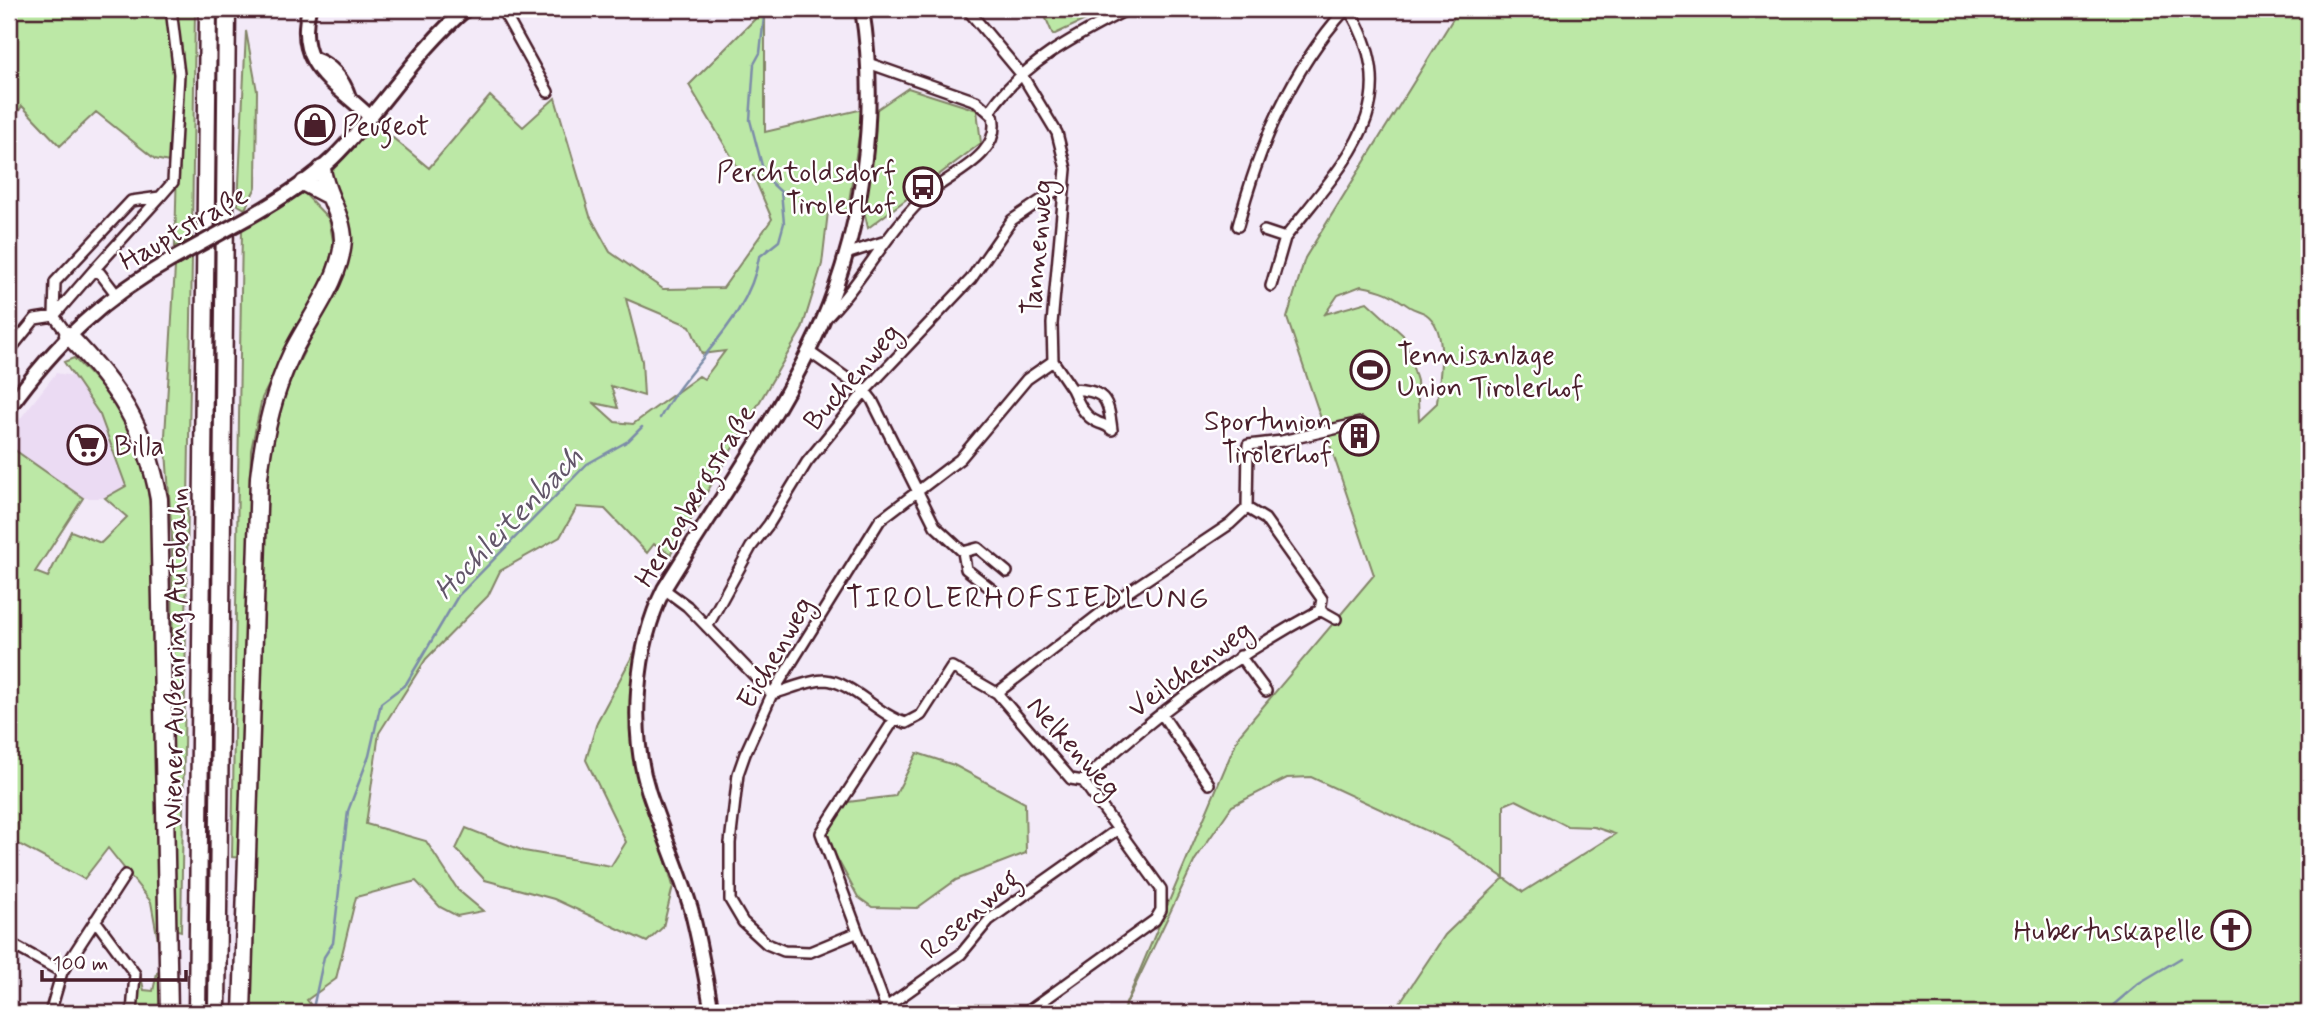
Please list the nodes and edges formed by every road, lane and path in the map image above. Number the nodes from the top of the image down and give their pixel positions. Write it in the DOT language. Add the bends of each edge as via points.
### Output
graph roads {
  1 [pos="171,9"];
  2 [pos="208,9"];
  3 [pos="227,9"];
  4 [pos="309,9"];
  5 [pos="466,9"];
  6 [pos="502,9"];
  7 [pos="862,9"];
  8 [pos="967,9"];
  9 [pos="1128,9"];
  10 [pos="1348,9"];
  11 [pos="868,62"];
  12 [pos="1022,75"];
  13 [pos="548,92"];
  14 [pos="990,111"];
  15 [pos="370,117"];
  16 [pos="322,169"];
  17 [pos="304,183"];
  18 [pos="1065,184"];
  19 [pos="327,195"];
  20 [pos="160,197"];
  21 [pos="1238,226"];
  22 [pos="1264,231"];
  23 [pos="1285,238"];
  24 [pos="883,242"];
  25 [pos="846,254"];
  26 [pos="93,271"];
  27 [pos="1271,286"];
  28 [pos="116,294"];
  29 [pos="54,316"];
  30 [pos="822,322"];
  31 [pos="68,335"];
  32 [pos="9,351"];
  33 [pos="808,351"];
  34 [pos="1053,361"];
  35 [pos="1072,389"];
  36 [pos="865,390"];
  37 [pos="9,408"];
  38 [pos="1360,422"];
  39 [pos="918,491"];
  40 [pos="1247,508"];
  41 [pos="962,552"];
  42 [pos="1007,572"];
  43 [pos="664,589"];
  44 [pos="994,591"];
  45 [pos="1320,610"];
  46 [pos="1336,619"];
  47 [pos="706,627"];
  48 [pos="1240,656"];
  49 [pos="1266,691"];
  50 [pos="997,693"];
  51 [pos="772,694"];
  52 [pos="1161,713"];
  53 [pos="894,720"];
  54 [pos="1083,781"];
  55 [pos="1209,784"];
  56 [pos="1118,829"];
  57 [pos="125,875"];
  58 [pos="95,920"];
  59 [pos="856,933"];
  60 [pos="9,943"];
  61 [pos="62,972"];
  62 [pos="887,1011"];
  63 [pos="50,1013"];
  64 [pos="132,1013"];
  65 [pos="169,1013"];
  66 [pos="197,1013"];
  67 [pos="217,1013"];
  68 [pos="242,1013"];
  69 [pos="712,1013"];
  70 [pos="1026,1013"];
  1 -- 20 [label="street" via="179,75 174,168 173,181"];
  2 -- 66 [label="highway, Wiener Außenring Autobahn"];
  3 -- 67 [label="highway, Wiener Außenring Autobahn"];
  4 -- 15 [label="main road" via="307,45 313,59 338,76 349,97"];
  5 -- 15 [label="main road, Hauptstraße" via="420,55"];
  6 -- 13 [label="street"];
  7 -- 11 [label="main road, Herzogbergstraße"];
  8 -- 12 [label="street, Tannenweg"];
  9 -- 12 [label="street" via="1071,38"];
  10 -- 21 [label="street" via="1288,90 1270,126"];
  10 -- 23 [label="street" via="1370,54 1372,107 1350,154"];
  11 -- 14 [label="street" via="976,101"];
  11 -- 25 [label="main road, Herzogbergstraße" via="866,150"];
  12 -- 14 [label="street"];
  12 -- 18 [label="street, Tannenweg" via="1057,133"];
  14 -- 24 [label="street" via="995,126 990,145 929,193"];
  15 -- 16 [label="main road, Hauptstraße"];
  16 -- 17 [label="main road, Hauptstraße"];
  16 -- 19 [label="highway"];
  17 -- 19 [label="highway"];
  17 -- 28 [label="main road, Hauptstraße, bridge"];
  18 -- 34 [label="street, Tannenweg" via="1052,324"];
  18 -- 36 [label="street, Buchenweg" via="1012,220 971,279"];
  19 -- 68 [label="highway" via="342,227 341,251 272,400 259,477"];
  20 -- 26 [label="street, Hauptstraße"];
  20 -- 29 [label="street, Hauptstraße" via="131,201 55,282"];
  22 -- 23 [label="street"];
  23 -- 27 [label="street"];
  24 -- 25 [label="street"];
  24 -- 30 [label="street"];
  25 -- 30 [label="main road, Herzogbergstraße"];
  26 -- 28 [label="street"];
  26 -- 29 [label="street, Hauptstraße"];
  28 -- 31 [label="main road, Hauptstraße"];
  29 -- 31 [label="street"];
  29 -- 32 [label="street" via="35,319"];
  30 -- 33 [label="main road, Herzogbergstraße"];
  31 -- 37 [label="main road, Hauptstraße"];
  31 -- 65 [label="highway" via="134,418 148,449 159,499"];
  33 -- 36 [label="street"];
  33 -- 43 [label="main road, Herzogbergstraße"];
  34 -- 35 [label="street"];
  34 -- 39 [label="street, Eichenweg" via="1027,379 960,459"];
  35 -- 35 [label="street" via="1079,407 1112,430 1109,404 1095,391"];
  36 -- 39 [label="street"];
  36 -- 47 [label="street, Buchenweg" via="807,462"];
  38 -- 40 [label="street" via="1282,442 1248,445"];
  39 -- 41 [label="street" via="935,526"];
  39 -- 51 [label="street, Eichenweg" via="880,520"];
  40 -- 45 [label="street" via="1265,519 1322,599"];
  40 -- 50 [label="street"];
  41 -- 42 [label="street" via="978,548"];
  41 -- 44 [label="street" via="966,569"];
  43 -- 47 [label="street"];
  43 -- 69 [label="main road, Herzogbergstraße" via="642,656 638,733 648,790 690,908"];
  45 -- 46 [label="street"];
  45 -- 48 [label="street, Veilchenweg"];
  47 -- 51 [label="street"];
  48 -- 49 [label="street"];
  48 -- 52 [label="street, Veilchenweg"];
  50 -- 53 [label="street, Nelkenweg" via="952,667 921,715 906,723"];
  50 -- 54 [label="street, Nelkenweg" via="1071,779"];
  51 -- 53 [label="street" via="823,680 836,682"];
  51 -- 59 [label="street, Eichenweg" via="738,774 730,843 730,900 743,922 767,944 784,951 810,952"];
  52 -- 54 [label="street, Veilchenweg"];
  52 -- 55 [label="street"];
  53 -- 59 [label="street" via="821,833"];
  54 -- 56 [label="street, Nelkenweg"];
  56 -- 62 [label="street, Rosenweg" via="989,920 961,954"];
  56 -- 70 [label="street, Nelkenweg" via="1161,889 1161,910 1155,920"];
  57 -- 58 [label="street"];
  58 -- 61 [label="street"];
  58 -- 64 [label="street" via="135,974"];
  59 -- 62 [label="street"];
  60 -- 61 [label="street"];
  61 -- 63 [label="street"];
}
